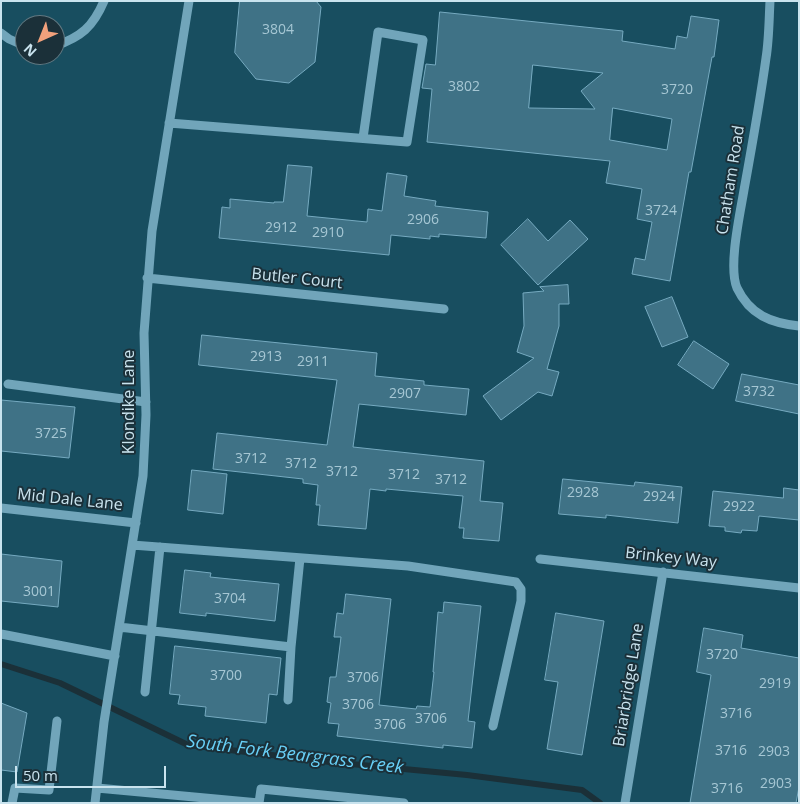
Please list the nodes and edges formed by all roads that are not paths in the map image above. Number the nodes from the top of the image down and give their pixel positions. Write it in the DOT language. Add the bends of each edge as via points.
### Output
graph roads {
  1 [pos="104,1"];
  2 [pos="188,1"];
  3 [pos="770,1"];
  4 [pos="1,33"];
  5 [pos="15,42"];
  6 [pos="65,43"];
  7 [pos="169,123"];
  8 [pos="363,138"];
  9 [pos="147,278"];
  10 [pos="444,309"];
  11 [pos="799,326"];
  12 [pos="8,384"];
  13 [pos="146,402"];
  14 [pos="1,508"];
  15 [pos="136,523"];
  16 [pos="132,545"];
  17 [pos="160,547"];
  18 [pos="300,558"];
  19 [pos="540,559"];
  20 [pos="663,572"];
  21 [pos="799,588"];
  22 [pos="120,627"];
  23 [pos="152,631"];
  24 [pos="1,634"];
  25 [pos="291,647"];
  26 [pos="115,656"];
  27 [pos="145,692"];
  28 [pos="288,700"];
  29 [pos="57,720"];
  30 [pos="492,726"];
  31 [pos="97,788"];
  32 [pos="12,803"];
  33 [pos="95,803"];
  34 [pos="259,803"];
  35 [pos="404,803"];
  36 [pos="625,803"];
  1 -- 6 [label="street" via="98,16 85,31"];
  2 -- 7 [label="street, Klondike Lane"];
  3 -- 11 [label="street, Chatham Road" via="767,57 738,231 734,275 737,287 754,310 770,321"];
  4 -- 5 [label="street"];
  7 -- 8 [label="street"];
  7 -- 9 [label="street, Klondike Lane"];
  8 -- 8 [label="street" via="408,142 423,40 378,32"];
  9 -- 10 [label="street, Butler Court"];
  9 -- 13 [label="street, Klondike Lane" via="144,333"];
  12 -- 13 [label="street"];
  13 -- 15 [label="street, Klondike Lane" via="143,476"];
  14 -- 15 [label="street, Mid Dale Lane"];
  15 -- 16 [label="street, Klondike Lane"];
  16 -- 17 [label="street"];
  16 -- 22 [label="street, Klondike Lane"];
  17 -- 18 [label="street"];
  17 -- 23 [label="street"];
  18 -- 25 [label="street"];
  18 -- 30 [label="street" via="408,566 516,582 521,589 521,601"];
  19 -- 20 [label="street, Brinkey Way"];
  20 -- 21 [label="street, Brinkey Way"];
  20 -- 36 [label="street, Briarbridge Lane"];
  22 -- 23 [label="street"];
  22 -- 26 [label="street, Klondike Lane"];
  23 -- 25 [label="street"];
  23 -- 27 [label="street"];
  24 -- 26 [label="street"];
  25 -- 28 [label="street"];
  26 -- 31 [label="street, Klondike Lane"];
  29 -- 32 [label="street" via="49,790 15,788"];
  31 -- 33 [label="street, Klondike Lane"];
  31 -- 34 [label="street"];
  34 -- 35 [label="street" via="261,789"];
}
